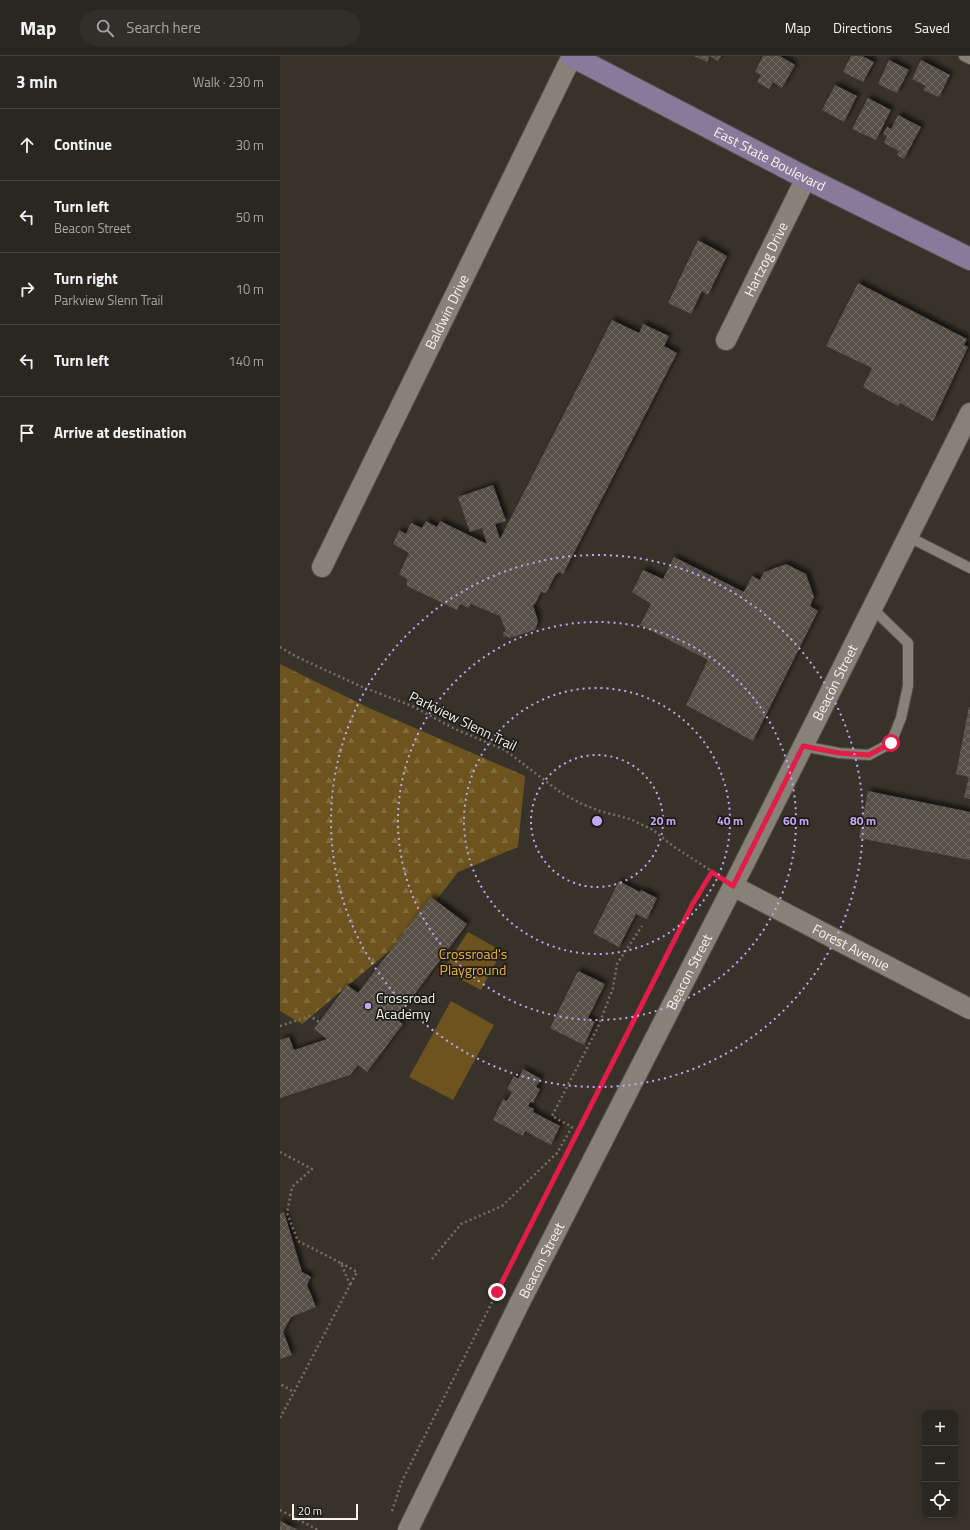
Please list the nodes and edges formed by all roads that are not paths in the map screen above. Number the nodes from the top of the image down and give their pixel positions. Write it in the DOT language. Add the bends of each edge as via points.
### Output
graph roads {
  1 [pos="572,56"];
  2 [pos="964,56"];
  3 [pos="970,59"];
  4 [pos="806,178"];
  5 [pos="970,259"];
  6 [pos="726,340"];
  7 [pos="970,413"];
  8 [pos="909,537"];
  9 [pos="322,567"];
  10 [pos="970,568"];
  11 [pos="872,608"];
  12 [pos="803,746"];
  13 [pos="733,886"];
  14 [pos="970,1009"];
  15 [pos="408,1530"];
  1 -- 4 [label="main road, East State Boulevard"];
  1 -- 9 [label="street, Baldwin Drive"];
  2 -- 3 [label="lane"];
  4 -- 5 [label="main road, East State Boulevard"];
  4 -- 6 [label="street, Hartzog Drive"];
  7 -- 8 [label="street, Beacon Street"];
  8 -- 10 [label="lane"];
  8 -- 11 [label="street, Beacon Street"];
  11 -- 12 [label="street, Beacon Street"];
  11 -- 12 [label="lane" via="908,644 908,686 901,718 891,743 869,755 839,753"];
  12 -- 13 [label="street, Beacon Street"];
  13 -- 14 [label="street, Forest Avenue"];
  13 -- 15 [label="street, Beacon Street" via="519,1304"];
}
